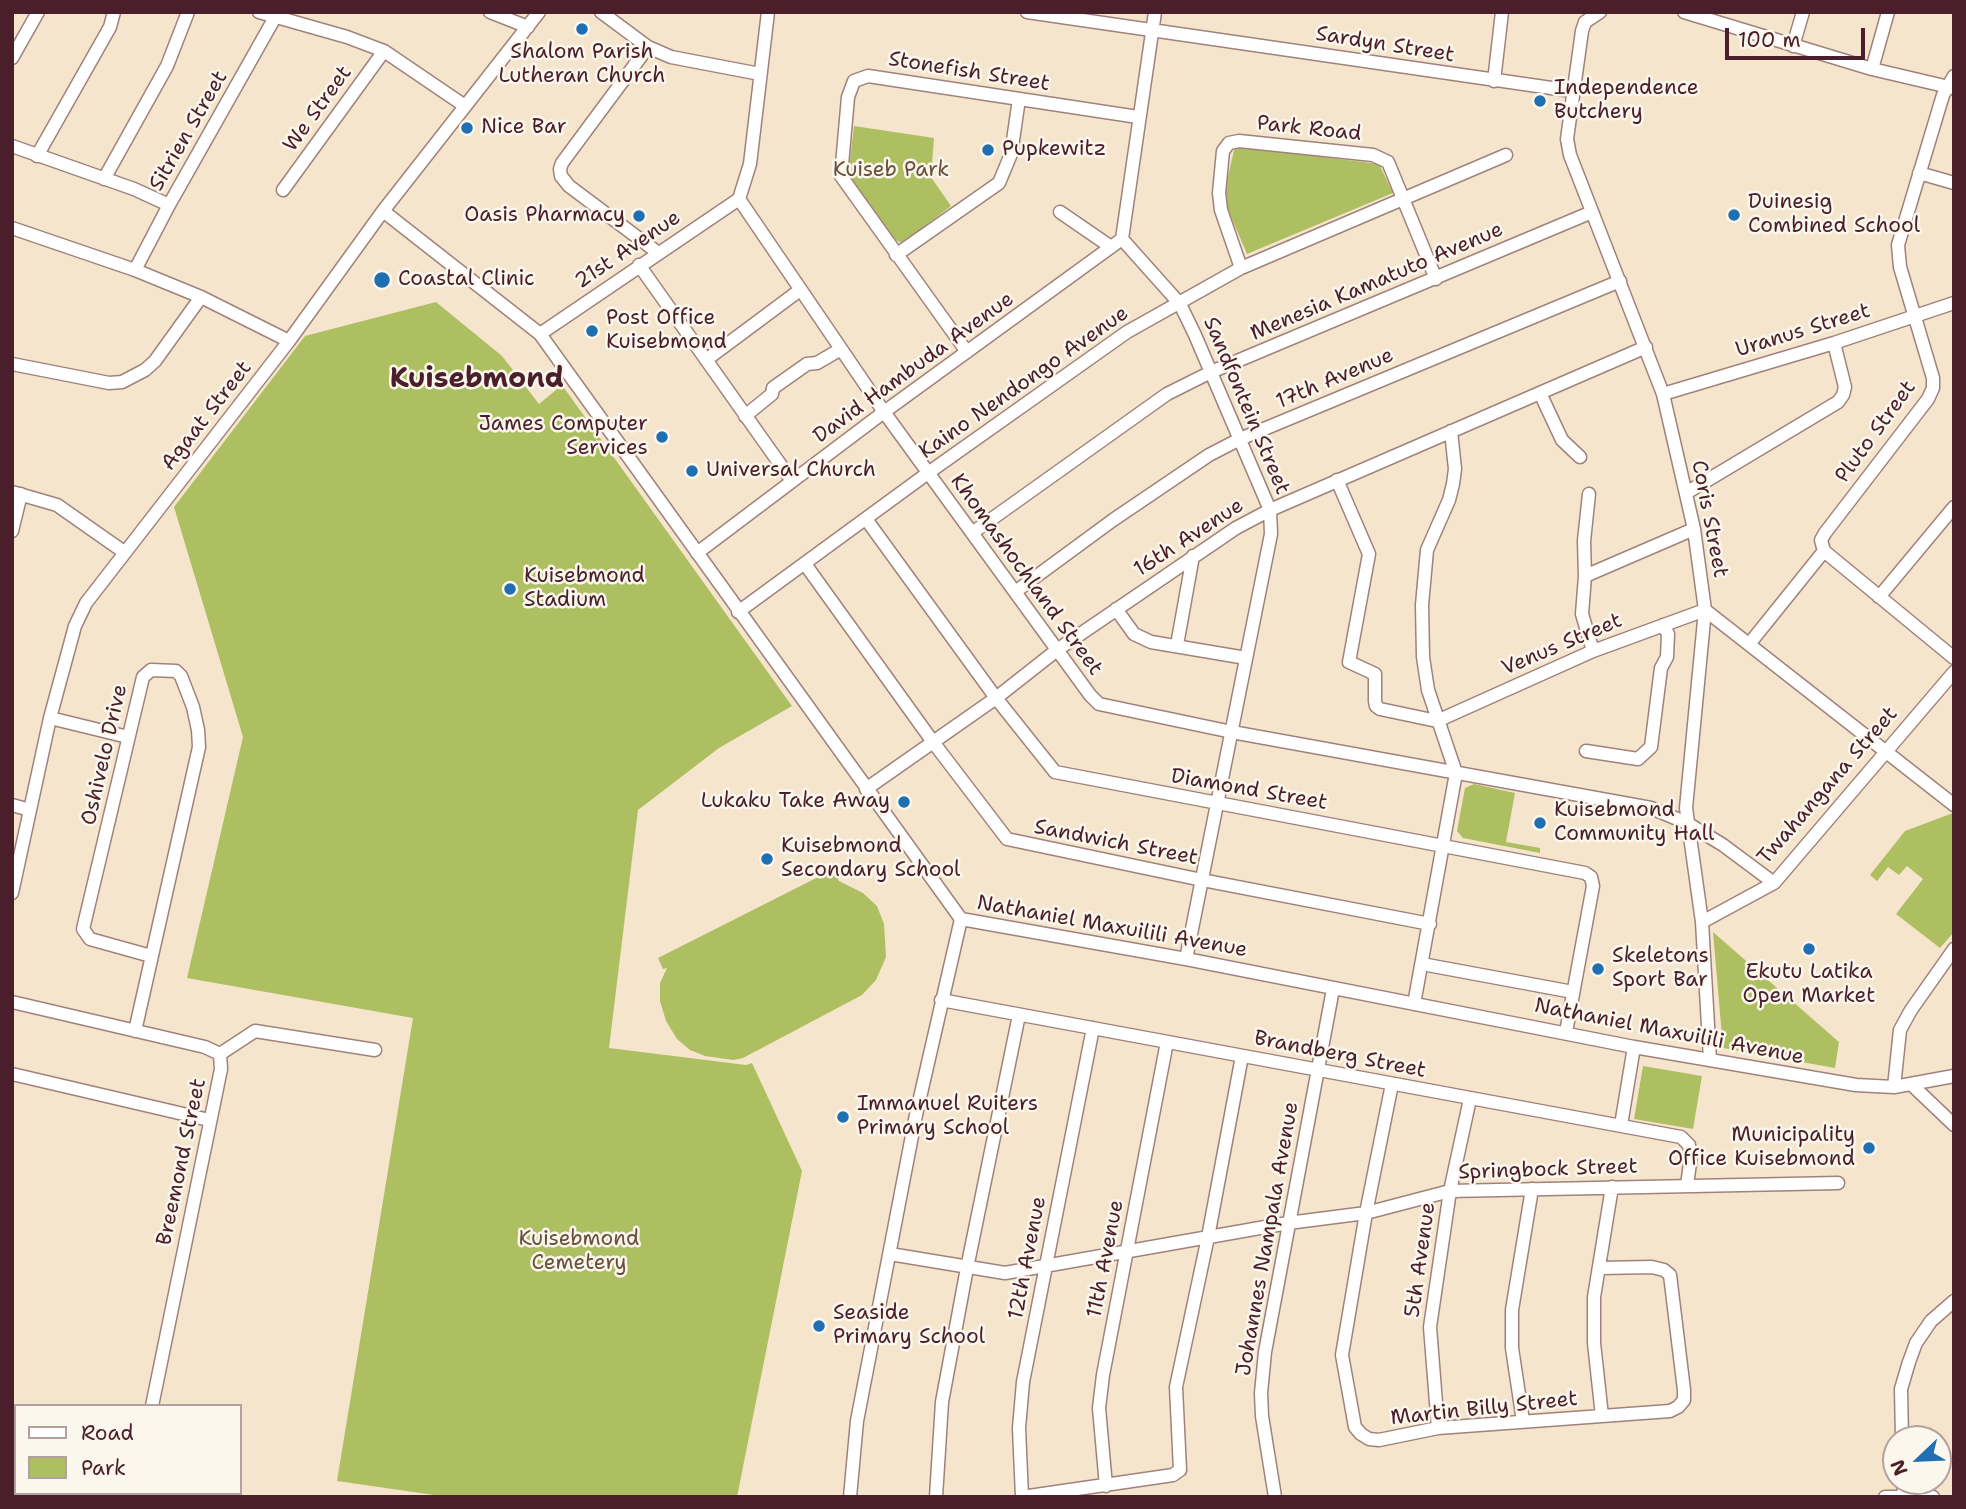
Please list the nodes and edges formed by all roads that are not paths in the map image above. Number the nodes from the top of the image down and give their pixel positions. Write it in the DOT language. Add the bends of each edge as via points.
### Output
graph roads {
  1 [pos="38,12"];
  2 [pos="114,12"];
  3 [pos="188,12"];
  4 [pos="259,12"];
  5 [pos="490,12"];
  6 [pos="539,12"];
  7 [pos="601,12"];
  8 [pos="768,12"];
  9 [pos="1027,12"];
  10 [pos="1156,12"];
  11 [pos="1502,12"];
  12 [pos="1600,12"];
  13 [pos="1684,12"];
  14 [pos="1803,12"];
  15 [pos="1888,12"];
  16 [pos="277,15"];
  17 [pos="1070,15"];
  18 [pos="1714,17"];
  19 [pos="528,27"];
  20 [pos="1153,29"];
  21 [pos="1793,46"];
  22 [pos="648,47"];
  23 [pos="384,51"];
  24 [pos="12,58"];
  25 [pos="1872,69"];
  26 [pos="760,74"];
  27 [pos="1494,81"];
  28 [pos="1952,84"];
  29 [pos="1572,91"];
  30 [pos="1019,99"];
  31 [pos="465,106"];
  32 [pos="1138,117"];
  33 [pos="12,146"];
  34 [pos="1506,155"];
  35 [pos="37,156"];
  36 [pos="1919,173"];
  37 [pos="104,179"];
  38 [pos="1954,183"];
  39 [pos="283,190"];
  40 [pos="738,199"];
  41 [pos="1403,199"];
  42 [pos="169,205"];
  43 [pos="383,211"];
  44 [pos="1060,212"];
  45 [pos="1592,212"];
  46 [pos="12,228"];
  47 [pos="1116,243"];
  48 [pos="657,252"];
  49 [pos="896,255"];
  50 [pos="639,265"];
  51 [pos="1241,268"];
  52 [pos="135,270"];
  53 [pos="1436,279"];
  54 [pos="1620,281"];
  55 [pos="800,290"];
  56 [pos="201,297"];
  57 [pos="1954,303"];
  58 [pos="1180,304"];
  59 [pos="1915,315"];
  60 [pos="540,334"];
  61 [pos="289,341"];
  62 [pos="1834,343"];
  63 [pos="1646,347"];
  64 [pos="841,349"];
  65 [pos="967,352"];
  66 [pos="706,360"];
  67 [pos="12,364"];
  68 [pos="1211,372"];
  69 [pos="1540,393"];
  70 [pos="1662,394"];
  71 [pos="884,412"];
  72 [pos="746,416"];
  73 [pos="1451,431"];
  74 [pos="1240,439"];
  75 [pos="1580,457"];
  76 [pos="928,473"];
  77 [pos="1337,480"];
  78 [pos="792,481"];
  79 [pos="17,493"];
  80 [pos="1686,493"];
  81 [pos="1589,494"];
  82 [pos="1954,508"];
  83 [pos="1270,509"];
  84 [pos="866,519"];
  85 [pos="1694,529"];
  86 [pos="12,531"];
  87 [pos="972,533"];
  88 [pos="1824,551"];
  89 [pos="124,552"];
  90 [pos="697,553"];
  91 [pos="1193,556"];
  92 [pos="805,564"];
  93 [pos="1585,576"];
  94 [pos="1015,592"];
  95 [pos="1879,597"];
  96 [pos="1116,610"];
  97 [pos="1705,610"];
  98 [pos="738,612"];
  99 [pos="1662,625"];
  100 [pos="1749,643"];
  101 [pos="1177,645"];
  102 [pos="1057,650"];
  103 [pos="1593,651"];
  104 [pos="1246,658"];
  105 [pos="1954,658"];
  106 [pos="1954,672"];
  107 [pos="996,698"];
  108 [pos="50,718"];
  109 [pos="1437,721"];
  110 [pos="1232,732"];
  111 [pos="128,737"];
  112 [pos="933,742"];
  113 [pos="1586,751"];
  114 [pos="1884,752"];
  115 [pos="1456,773"];
  116 [pos="866,789"];
  117 [pos="12,805"];
  118 [pos="1217,805"];
  119 [pos="1954,805"];
  120 [pos="30,810"];
  121 [pos="1687,823"];
  122 [pos="1443,847"];
  123 [pos="1202,880"];
  124 [pos="1774,883"];
  125 [pos="13,888"];
  126 [pos="961,919"];
  127 [pos="1702,922"];
  128 [pos="1430,924"];
  129 [pos="1954,949"];
  130 [pos="151,956"];
  131 [pos="1186,959"];
  132 [pos="1422,964"];
  133 [pos="1333,989"];
  134 [pos="1573,992"];
  135 [pos="942,1000"];
  136 [pos="12,1002"];
  137 [pos="1414,1004"];
  138 [pos="1019,1015"];
  139 [pos="1093,1028"];
  140 [pos="135,1031"];
  141 [pos="1566,1032"];
  142 [pos="1167,1042"];
  143 [pos="1634,1046"];
  144 [pos="374,1051"];
  145 [pos="220,1054"];
  146 [pos="1242,1056"];
  147 [pos="1710,1060"];
  148 [pos="1318,1070"];
  149 [pos="12,1074"];
  150 [pos="1954,1076"];
  151 [pos="1392,1084"];
  152 [pos="1912,1085"];
  153 [pos="1894,1087"];
  154 [pos="1470,1099"];
  155 [pos="209,1120"];
  156 [pos="1621,1125"];
  157 [pos="1954,1125"];
  158 [pos="1838,1183"];
  159 [pos="1686,1185"];
  160 [pos="1612,1187"];
  161 [pos="1532,1189"];
  162 [pos="1450,1191"];
  163 [pos="1366,1213"];
  164 [pos="1288,1223"];
  165 [pos="1208,1237"];
  166 [pos="1127,1252"];
  167 [pos="890,1254"];
  168 [pos="1046,1266"];
  169 [pos="967,1268"];
  170 [pos="1600,1268"];
  171 [pos="1954,1301"];
  172 [pos="152,1404"];
  173 [pos="1602,1416"];
  174 [pos="1523,1421"];
  175 [pos="1902,1425"];
  176 [pos="1438,1429"];
  177 [pos="1106,1486"];
  178 [pos="1904,1496"];
  179 [pos="850,1497"];
  180 [pos="936,1497"];
  181 [pos="1022,1497"];
  182 [pos="1275,1497"];
  183 [pos="1885,1497"];
  184 [pos="1933,1497"];
  1 -- 24 [label="street"];
  2 -- 35 [label="street" via="110,27"];
  3 -- 37 [label="street" via="167,66"];
  4 -- 16 [label="street"];
  5 -- 19 [label="street"];
  6 -- 19 [label="street, Agaat Street"];
  7 -- 22 [label="street"];
  8 -- 26 [label="street"];
  9 -- 17 [label="street, Sardyn Street"];
  10 -- 20 [label="street"];
  11 -- 27 [label="street"];
  12 -- 29 [label="street, Coris Street" via="1582,31"];
  13 -- 18 [label="street"];
  14 -- 21 [label="street"];
  15 -- 25 [label="street"];
  16 -- 23 [label="street"];
  16 -- 42 [label="street, Sitrien Street"];
  17 -- 20 [label="street, Sardyn Street"];
  18 -- 21 [label="street"];
  19 -- 31 [label="street, Agaat Street"];
  20 -- 27 [label="street, Sardyn Street"];
  20 -- 32 [label="street"];
  21 -- 25 [label="street"];
  22 -- 26 [label="street" via="671,57"];
  22 -- 48 [label="street" via="562,163 561,176"];
  23 -- 31 [label="street"];
  23 -- 39 [label="street, We Street"];
  25 -- 28 [label="street"];
  26 -- 40 [label="street" via="750,164"];
  27 -- 29 [label="street, Sardyn Street"];
  28 -- 36 [label="street, Pluto Street" via="1943,95"];
  29 -- 45 [label="street, Coris Street" via="1566,139"];
  30 -- 32 [label="street, Stonefish Street"];
  30 -- 49 [label="street" via="1011,154 999,183"];
  30 -- 49 [label="street, Stonefish Street" via="868,76 854,82 848,97 841,176"];
  31 -- 43 [label="street, Agaat Street"];
  32 -- 47 [label="street"];
  33 -- 35 [label="street"];
  34 -- 41 [label="street, Kaino Nendongo Avenue"];
  35 -- 37 [label="street"];
  36 -- 38 [label="street"];
  36 -- 59 [label="street, Pluto Street" via="1898,245"];
  37 -- 42 [label="street"];
  40 -- 48 [label="street, 21st Avenue"];
  40 -- 55 [label="street, Khomashochland Street"];
  41 -- 51 [label="street, Kaino Nendongo Avenue"];
  41 -- 51 [label="street, Park Road" via="1388,162 1373,155 1229,143 1223,151 1219,193"];
  41 -- 53 [label="street, Park Road"];
  42 -- 52 [label="street, Sitrien Street"];
  43 -- 60 [label="street, Nathaniel Maxuilili Avenue"];
  43 -- 61 [label="street, Agaat Street"];
  44 -- 47 [label="street, Sandfontein Street"];
  45 -- 53 [label="street, Menesia Kamatuto Avenue"];
  45 -- 54 [label="street, Coris Street"];
  46 -- 52 [label="street"];
  47 -- 58 [label="street, Sandfontein Street"];
  47 -- 65 [label="street, David Hambuda Avenue"];
  48 -- 50 [label="street, 21st Avenue"];
  49 -- 65 [label="street, Stonefish Street"];
  50 -- 60 [label="street, 21st Avenue"];
  50 -- 66 [label="street"];
  51 -- 58 [label="street, Kaino Nendongo Avenue"];
  52 -- 56 [label="street"];
  53 -- 68 [label="street, Menesia Kamatuto Avenue"];
  54 -- 63 [label="street, Coris Street"];
  54 -- 74 [label="street, 17th Avenue"];
  55 -- 64 [label="street, Khomashochland Street"];
  55 -- 66 [label="street"];
  56 -- 61 [label="street"];
  56 -- 67 [label="street" via="155,361 122,382"];
  57 -- 59 [label="street, Uranus Street"];
  58 -- 68 [label="street, Sandfontein Street"];
  58 -- 76 [label="street, Kaino Nendongo Avenue" via="1106,346"];
  59 -- 62 [label="street, Uranus Street"];
  59 -- 88 [label="street, Pluto Street" via="1933,388 1825,533 1821,540"];
  60 -- 90 [label="street, Nathaniel Maxuilili Avenue"];
  61 -- 89 [label="street, Agaat Street"];
  62 -- 70 [label="street, Uranus Street"];
  62 -- 80 [label="street" via="1845,387 1838,402"];
  63 -- 69 [label="street, 16th Avenue"];
  63 -- 70 [label="street, Coris Street"];
  64 -- 71 [label="street, Khomashochland Street"];
  64 -- 72 [label="street" via="807,364 773,388"];
  65 -- 71 [label="street, David Hambuda Avenue"];
  66 -- 72 [label="street"];
  68 -- 74 [label="street, Sandfontein Street"];
  68 -- 87 [label="street, Menesia Kamatuto Avenue" via="1167,394"];
  69 -- 73 [label="street, 16th Avenue"];
  69 -- 75 [label="street" via="1562,440"];
  70 -- 80 [label="street, Coris Street"];
  71 -- 76 [label="street, Khomashochland Street"];
  71 -- 78 [label="street, David Hambuda Avenue"];
  72 -- 78 [label="street"];
  73 -- 77 [label="street, 16th Avenue"];
  73 -- 109 [label="street" via="1453,484 1428,545 1422,605 1423,657"];
  74 -- 83 [label="street, Sandfontein Street"];
  74 -- 94 [label="street, 17th Avenue" via="1168,482"];
  76 -- 84 [label="street, Kaino Nendongo Avenue"];
  76 -- 87 [label="street, Khomashochland Street"];
  77 -- 83 [label="street, 16th Avenue"];
  77 -- 109 [label="street" via="1369,554 1349,662 1375,674 1375,701 1380,709"];
  78 -- 90 [label="street, David Hambuda Avenue"];
  79 -- 86 [label="street"];
  79 -- 89 [label="street" via="57,505"];
  80 -- 85 [label="street, Coris Street"];
  81 -- 93 [label="street"];
  82 -- 95 [label="street"];
  83 -- 91 [label="street, 16th Avenue"];
  83 -- 104 [label="street, Sandfontein Street" via="1271,534"];
  84 -- 92 [label="street, Kaino Nendongo Avenue"];
  84 -- 107 [label="street, Diamond Street"];
  85 -- 93 [label="street"];
  85 -- 97 [label="street, Coris Street"];
  87 -- 94 [label="street, Khomashochland Street"];
  88 -- 95 [label="street"];
  88 -- 100 [label="street"];
  89 -- 108 [label="street, Agaat Street" via="86,603 75,626"];
  90 -- 98 [label="street, Nathaniel Maxuilili Avenue"];
  91 -- 96 [label="street, 16th Avenue"];
  91 -- 101 [label="street"];
  92 -- 98 [label="street, Kaino Nendongo Avenue"];
  92 -- 112 [label="street, Sandwich Street"];
  93 -- 103 [label="street" via="1583,620"];
  94 -- 102 [label="street, Khomashochland Street"];
  95 -- 105 [label="street"];
  96 -- 101 [label="street" via="1134,634 1151,642"];
  96 -- 102 [label="street, 16th Avenue"];
  97 -- 99 [label="street, Venus Street"];
  97 -- 100 [label="street"];
  97 -- 121 [label="street, Coris Street"];
  98 -- 116 [label="street, Nathaniel Maxuilili Avenue"];
  99 -- 103 [label="street, Venus Street"];
  99 -- 113 [label="street" via="1668,634 1667,657 1661,668 1651,747 1638,759"];
  100 -- 114 [label="street"];
  101 -- 104 [label="street"];
  102 -- 107 [label="street, 16th Avenue"];
  102 -- 110 [label="street, Khomashochland Street" via="1099,704"];
  103 -- 109 [label="street, Venus Street"];
  104 -- 110 [label="street, Sandfontein Street"];
  106 -- 114 [label="street, Twahangana Street"];
  107 -- 112 [label="street, 16th Avenue"];
  107 -- 118 [label="street, Diamond Street" via="1055,772"];
  108 -- 111 [label="street"];
  108 -- 120 [label="street, Agaat Street"];
  109 -- 115 [label="street"];
  110 -- 115 [label="street, Khomashochland Street"];
  110 -- 118 [label="street, Sandfontein Street"];
  111 -- 130 [label="street, Oshivelo Drive" via="83,929 90,939"];
  111 -- 130 [label="street, Oshivelo Drive" via="146,672 176,671 185,682 199,747"];
  112 -- 116 [label="street, 16th Avenue"];
  112 -- 123 [label="street, Sandwich Street" via="1007,839"];
  114 -- 119 [label="street"];
  114 -- 124 [label="street, Twahangana Street"];
  115 -- 121 [label="street, Khomashochland Street" via="1651,808"];
  115 -- 122 [label="street"];
  116 -- 126 [label="street, Nathaniel Maxuilili Avenue"];
  117 -- 120 [label="street"];
  118 -- 122 [label="street, Diamond Street"];
  118 -- 123 [label="street, Sandfontein Street"];
  120 -- 125 [label="street, Agaat Street"];
  121 -- 124 [label="street, Twahangana Street"];
  121 -- 127 [label="street, Coris Street"];
  122 -- 128 [label="street"];
  122 -- 134 [label="street, Diamond Street" via="1591,877"];
  123 -- 128 [label="street, Sandwich Street"];
  123 -- 131 [label="street, Sandfontein Street"];
  124 -- 127 [label="street"];
  126 -- 131 [label="street, Nathaniel Maxuilili Avenue"];
  126 -- 135 [label="street"];
  127 -- 147 [label="street, Coris Street"];
  128 -- 132 [label="street"];
  129 -- 153 [label="street" via="1900,1030"];
  130 -- 140 [label="street, Oshivelo Drive"];
  131 -- 133 [label="street, Nathaniel Maxuilili Avenue"];
  132 -- 134 [label="street"];
  132 -- 137 [label="street"];
  133 -- 137 [label="street, Nathaniel Maxuilili Avenue"];
  133 -- 148 [label="street, Johannes Nampala Avenue"];
  134 -- 141 [label="street, Diamond Street"];
  135 -- 138 [label="street, Brandberg Street"];
  135 -- 167 [label="street"];
  136 -- 140 [label="street, Breemond Street"];
  137 -- 141 [label="street, Nathaniel Maxuilili Avenue"];
  138 -- 139 [label="street, Brandberg Street"];
  138 -- 169 [label="street"];
  139 -- 142 [label="street, Brandberg Street"];
  139 -- 168 [label="street, 12th Avenue"];
  140 -- 145 [label="street, Breemond Street" via="205,1046"];
  141 -- 143 [label="street, Nathaniel Maxuilili Avenue"];
  142 -- 146 [label="street, Brandberg Street"];
  142 -- 166 [label="street, 11th Avenue"];
  143 -- 147 [label="street, Nathaniel Maxuilili Avenue"];
  143 -- 156 [label="street"];
  144 -- 145 [label="street" via="256,1031"];
  145 -- 155 [label="street, Breemond Street"];
  146 -- 148 [label="street, Brandberg Street"];
  146 -- 165 [label="street"];
  147 -- 153 [label="street, Nathaniel Maxuilili Avenue" via="1856,1085"];
  148 -- 151 [label="street, Brandberg Street"];
  148 -- 164 [label="street, Johannes Nampala Avenue"];
  149 -- 155 [label="street"];
  150 -- 152 [label="street, Nathaniel Maxuilili Avenue"];
  151 -- 154 [label="street, Brandberg Street"];
  151 -- 163 [label="street, Martin Billy Street"];
  152 -- 153 [label="street, Nathaniel Maxuilili Avenue"];
  152 -- 157 [label="street"];
  154 -- 156 [label="street, Brandberg Street"];
  154 -- 162 [label="street, 5th Avenue"];
  155 -- 172 [label="street, Breemond Street"];
  156 -- 159 [label="street, Brandberg Street" via="1681,1137 1691,1156"];
  158 -- 159 [label="street, Springbock Street"];
  159 -- 160 [label="street, Springbock Street"];
  160 -- 161 [label="street, Springbock Street"];
  160 -- 170 [label="street"];
  161 -- 162 [label="street, Springbock Street"];
  161 -- 174 [label="street" via="1512,1310 1512,1348"];
  162 -- 163 [label="street, Springbock Street"];
  162 -- 176 [label="street, 5th Avenue" via="1430,1327"];
  163 -- 164 [label="street, Springbock Street"];
  163 -- 176 [label="street, Martin Billy Street" via="1342,1355 1355,1427 1369,1439 1379,1440"];
  164 -- 165 [label="street, Springbock Street"];
  164 -- 182 [label="street, Johannes Nampala Avenue" via="1261,1393"];
  165 -- 166 [label="street, Springbock Street"];
  165 -- 177 [label="street" via="1176,1387 1180,1470"];
  166 -- 168 [label="street, Springbock Street"];
  166 -- 177 [label="street, 11th Avenue" via="1099,1408"];
  167 -- 169 [label="street, Springbock Street"];
  167 -- 179 [label="street" via="857,1421"];
  168 -- 169 [label="street, Springbock Street" via="1005,1273"];
  168 -- 181 [label="street, 12th Avenue" via="1023,1382 1019,1428"];
  169 -- 180 [label="street" via="942,1402"];
  170 -- 173 [label="street" via="1594,1297 1594,1343"];
  170 -- 173 [label="street, Martin Billy Street" via="1652,1267 1670,1275 1684,1390 1684,1399 1670,1411"];
  171 -- 175 [label="street" via="1931,1321 1916,1343 1901,1390"];
  173 -- 174 [label="street, Martin Billy Street"];
  174 -- 176 [label="street, Martin Billy Street"];
  177 -- 181 [label="street"];
  178 -- 183 [label="street"];
  178 -- 184 [label="street"];
}
